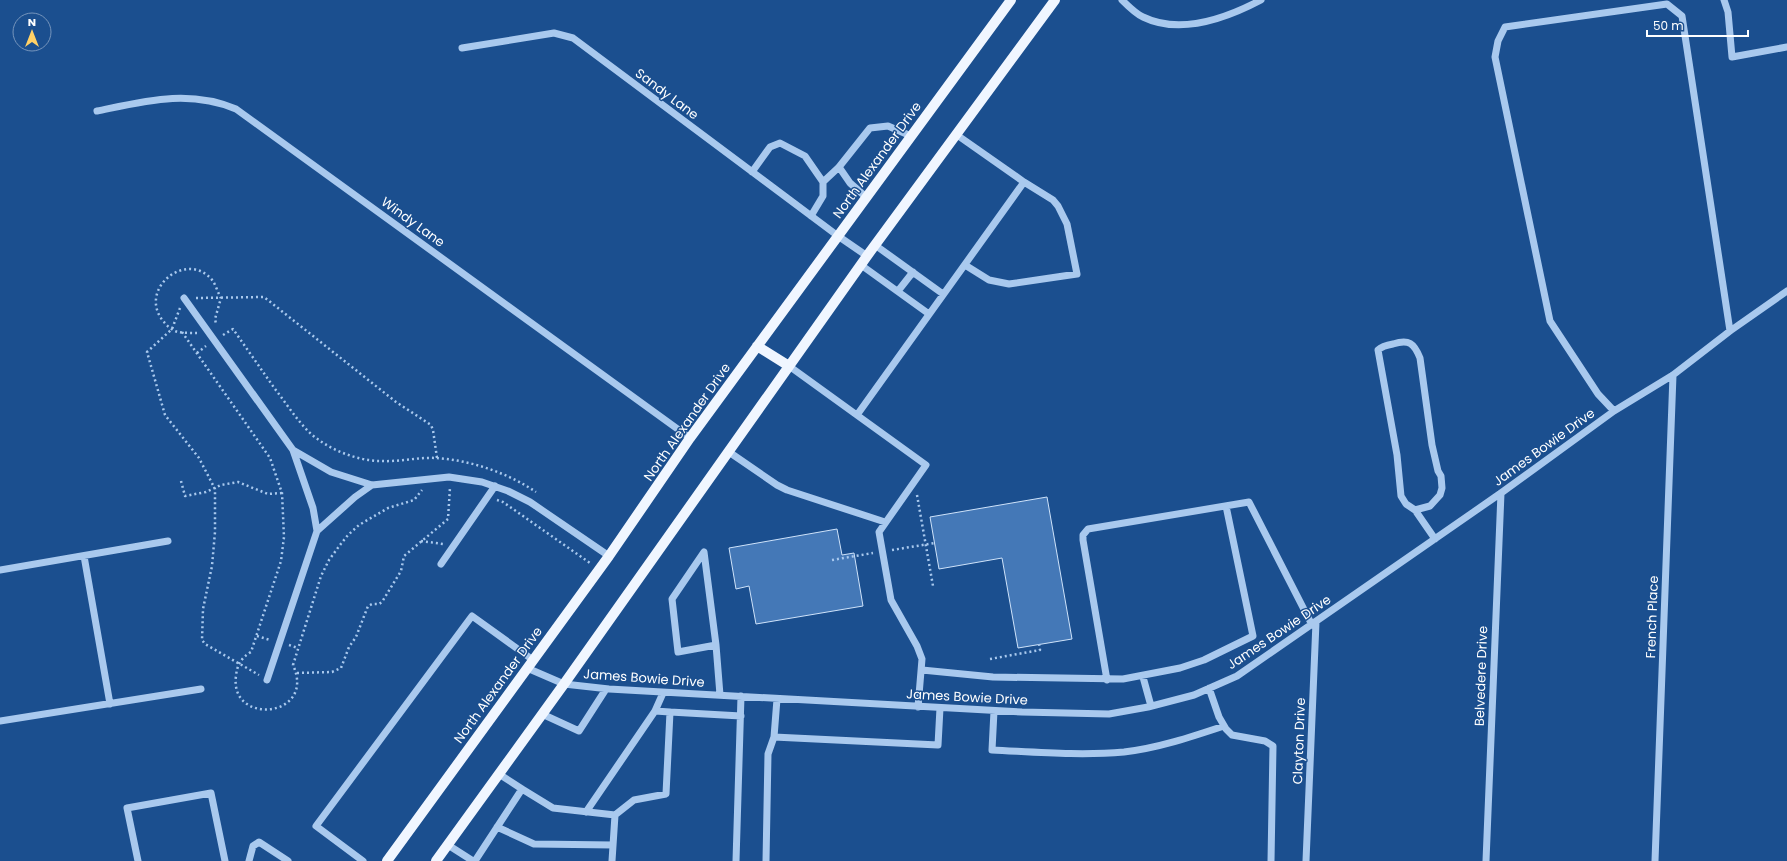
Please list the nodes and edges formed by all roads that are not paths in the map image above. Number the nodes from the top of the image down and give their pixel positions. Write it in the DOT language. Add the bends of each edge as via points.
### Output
graph roads {
  1 [pos="1011,0"];
  2 [pos="1055,0"];
  3 [pos="1122,0"];
  4 [pos="1261,0"];
  5 [pos="1724,0"];
  6 [pos="1787,47"];
  7 [pos="462,48"];
  8 [pos="97,111"];
  9 [pos="957,135"];
  10 [pos="911,136"];
  11 [pos="839,167"];
  12 [pos="752,172"];
  13 [pos="823,182"];
  14 [pos="1024,182"];
  15 [pos="866,197"];
  16 [pos="811,216"];
  17 [pos="838,236"];
  18 [pos="875,245"];
  19 [pos="867,256"];
  20 [pos="861,265"];
  21 [pos="965,265"];
  22 [pos="913,272"];
  23 [pos="898,291"];
  24 [pos="1787,291"];
  25 [pos="943,294"];
  26 [pos="184,298"];
  27 [pos="929,314"];
  28 [pos="1730,332"];
  29 [pos="757,346"];
  30 [pos="789,366"];
  31 [pos="1673,374"];
  32 [pos="1614,411"];
  33 [pos="857,415"];
  34 [pos="690,438"];
  35 [pos="293,450"];
  36 [pos="729,452"];
  37 [pos="372,485"];
  38 [pos="495,486"];
  39 [pos="1501,493"];
  40 [pos="1226,506"];
  41 [pos="1415,510"];
  42 [pos="885,522"];
  43 [pos="317,531"];
  44 [pos="1435,539"];
  45 [pos="168,542"];
  46 [pos="84,556"];
  47 [pos="609,556"];
  48 [pos="441,564"];
  49 [pos="0,570"];
  50 [pos="1314,624"];
  51 [pos="716,645"];
  52 [pos="530,664"];
  53 [pos="922,670"];
  54 [pos="1143,676"];
  55 [pos="268,680"];
  56 [pos="1107,680"];
  57 [pos="564,684"];
  58 [pos="1209,688"];
  59 [pos="201,689"];
  60 [pos="606,689"];
  61 [pos="663,693"];
  62 [pos="720,695"];
  63 [pos="741,696"];
  64 [pos="777,698"];
  65 [pos="110,704"];
  66 [pos="1151,706"];
  67 [pos="918,707"];
  68 [pos="940,708"];
  69 [pos="655,711"];
  70 [pos="994,711"];
  71 [pos="670,712"];
  72 [pos="542,714"];
  73 [pos="741,716"];
  74 [pos="0,722"];
  75 [pos="1224,726"];
  76 [pos="774,737"];
  77 [pos="500,774"];
  78 [pos="522,789"];
  79 [pos="586,812"];
  80 [pos="615,815"];
  81 [pos="496,827"];
  82 [pos="448,845"];
  83 [pos="613,846"];
  84 [pos="138,861"];
  85 [pos="225,861"];
  86 [pos="249,861"];
  87 [pos="288,861"];
  88 [pos="364,861"];
  89 [pos="387,861"];
  90 [pos="436,861"];
  91 [pos="474,861"];
  92 [pos="612,861"];
  93 [pos="736,861"];
  94 [pos="766,861"];
  95 [pos="1271,861"];
  96 [pos="1306,861"];
  97 [pos="1486,861"];
  98 [pos="1654,861"];
  1 -- 10 [label="main road, North Alexander Drive"];
  2 -- 9 [label="main road"];
  3 -- 4 [label="street" via="1142,17 1171,26 1236,13"];
  5 -- 6 [label="street" via="1728,12 1732,57"];
  7 -- 12 [label="street, Sandy Lane" via="554,34 573,38"];
  8 -- 34 [label="street, Windy Lane" via="151,100 194,98 221,103 236,109"];
  9 -- 14 [label="street"];
  9 -- 18 [label="main road"];
  10 -- 11 [label="street" via="888,126 870,128"];
  10 -- 15 [label="main road, North Alexander Drive"];
  11 -- 13 [label="street"];
  11 -- 15 [label="street" via="850,183"];
  12 -- 13 [label="street" via="770,148 780,143 805,156"];
  12 -- 16 [label="street, Sandy Lane"];
  13 -- 16 [label="street" via="823,196"];
  14 -- 21 [label="street"];
  14 -- 21 [label="street" via="1053,200 1063,214 1070,233 1077,274 1009,284 989,280"];
  15 -- 17 [label="main road, North Alexander Drive"];
  16 -- 17 [label="street, Sandy Lane"];
  17 -- 19 [label="street, Sandy Lane"];
  17 -- 29 [label="main road, North Alexander Drive"];
  18 -- 19 [label="main road"];
  18 -- 22 [label="street"];
  19 -- 20 [label="main road"];
  20 -- 23 [label="street"];
  20 -- 30 [label="main road"];
  21 -- 25 [label="street"];
  22 -- 23 [label="street"];
  22 -- 25 [label="street"];
  23 -- 27 [label="street"];
  24 -- 28 [label="street, James Bowie Drive"];
  25 -- 27 [label="street"];
  26 -- 35 [label="street"];
  27 -- 33 [label="street"];
  28 -- 31 [label="street, James Bowie Drive"];
  28 -- 32 [label="street" via="1682,16 1667,4 1505,27 1498,41 1495,57 1550,321 1598,394"];
  29 -- 30 [label="main road"];
  29 -- 34 [label="main road, North Alexander Drive"];
  30 -- 33 [label="street"];
  30 -- 36 [label="main road"];
  31 -- 32 [label="street, James Bowie Drive"];
  31 -- 98 [label="street, French Place"];
  32 -- 39 [label="street, James Bowie Drive"];
  33 -- 42 [label="street" via="926,465"];
  34 -- 47 [label="main road, North Alexander Drive"];
  35 -- 37 [label="street" via="331,472"];
  35 -- 43 [label="street" via="313,508"];
  36 -- 42 [label="street" via="787,490"];
  36 -- 57 [label="main road"];
  37 -- 38 [label="street" via="449,477 475,480"];
  37 -- 43 [label="street"];
  38 -- 47 [label="street" via="530,502"];
  38 -- 48 [label="street"];
  39 -- 44 [label="street, James Bowie Drive"];
  39 -- 97 [label="street, Belvedere Drive"];
  40 -- 50 [label="street" via="1249,502"];
  40 -- 54 [label="street" via="1253,636 1204,660"];
  40 -- 56 [label="street" via="1109,525 1088,529 1085,532 1083,540"];
  41 -- 41 [label="street" via="1406,504 1401,496 1397,455 1378,350 1402,341 1414,346 1420,358 1432,445 1442,482 1440,495 1430,506"];
  41 -- 44 [label="street"];
  42 -- 53 [label="street" via="879,536 891,600 920,653"];
  43 -- 55 [label="street"];
  44 -- 50 [label="street, James Bowie Drive"];
  45 -- 46 [label="street"];
  46 -- 49 [label="street"];
  46 -- 65 [label="street"];
  47 -- 52 [label="main road, North Alexander Drive"];
  50 -- 58 [label="street, James Bowie Drive" via="1237,676"];
  50 -- 96 [label="street, Clayton Drive"];
  51 -- 51 [label="street" via="678,652 672,599 704,552"];
  51 -- 62 [label="street"];
  52 -- 57 [label="street, James Bowie Drive"];
  52 -- 88 [label="street, James Bowie Drive" via="472,616 316,826"];
  52 -- 89 [label="main road, North Alexander Drive"];
  53 -- 56 [label="street" via="993,677"];
  53 -- 67 [label="street"];
  54 -- 56 [label="street"];
  54 -- 66 [label="street"];
  57 -- 60 [label="street, James Bowie Drive"];
  57 -- 72 [label="main road"];
  58 -- 66 [label="street, James Bowie Drive" via="1194,695"];
  58 -- 75 [label="street"];
  59 -- 65 [label="street"];
  60 -- 61 [label="street, James Bowie Drive"];
  60 -- 72 [label="street" via="579,731"];
  61 -- 62 [label="street, James Bowie Drive"];
  61 -- 69 [label="street"];
  62 -- 63 [label="street, James Bowie Drive"];
  63 -- 64 [label="street, James Bowie Drive"];
  63 -- 73 [label="street"];
  64 -- 67 [label="street, James Bowie Drive"];
  64 -- 76 [label="street"];
  65 -- 74 [label="street"];
  66 -- 70 [label="street, James Bowie Drive" via="1109,714"];
  67 -- 68 [label="street, James Bowie Drive"];
  68 -- 70 [label="street, James Bowie Drive"];
  68 -- 76 [label="street" via="938,745"];
  69 -- 71 [label="street"];
  69 -- 79 [label="street"];
  70 -- 75 [label="street" via="992,750 1095,754 1125,752 1174,743"];
  71 -- 73 [label="street"];
  71 -- 80 [label="street" via="666,794 634,800"];
  72 -- 77 [label="main road"];
  73 -- 93 [label="street"];
  75 -- 95 [label="street" via="1232,735 1265,741 1273,746"];
  76 -- 94 [label="street" via="768,754"];
  77 -- 78 [label="street"];
  77 -- 82 [label="main road"];
  78 -- 79 [label="street" via="553,808"];
  78 -- 81 [label="street"];
  79 -- 80 [label="street"];
  80 -- 83 [label="street"];
  81 -- 83 [label="street" via="534,844"];
  81 -- 91 [label="street"];
  82 -- 90 [label="main road"];
  82 -- 91 [label="street"];
  83 -- 92 [label="street"];
  84 -- 85 [label="street" via="127,808 212,793"];
  86 -- 87 [label="street" via="253,846 259,842"];
}
